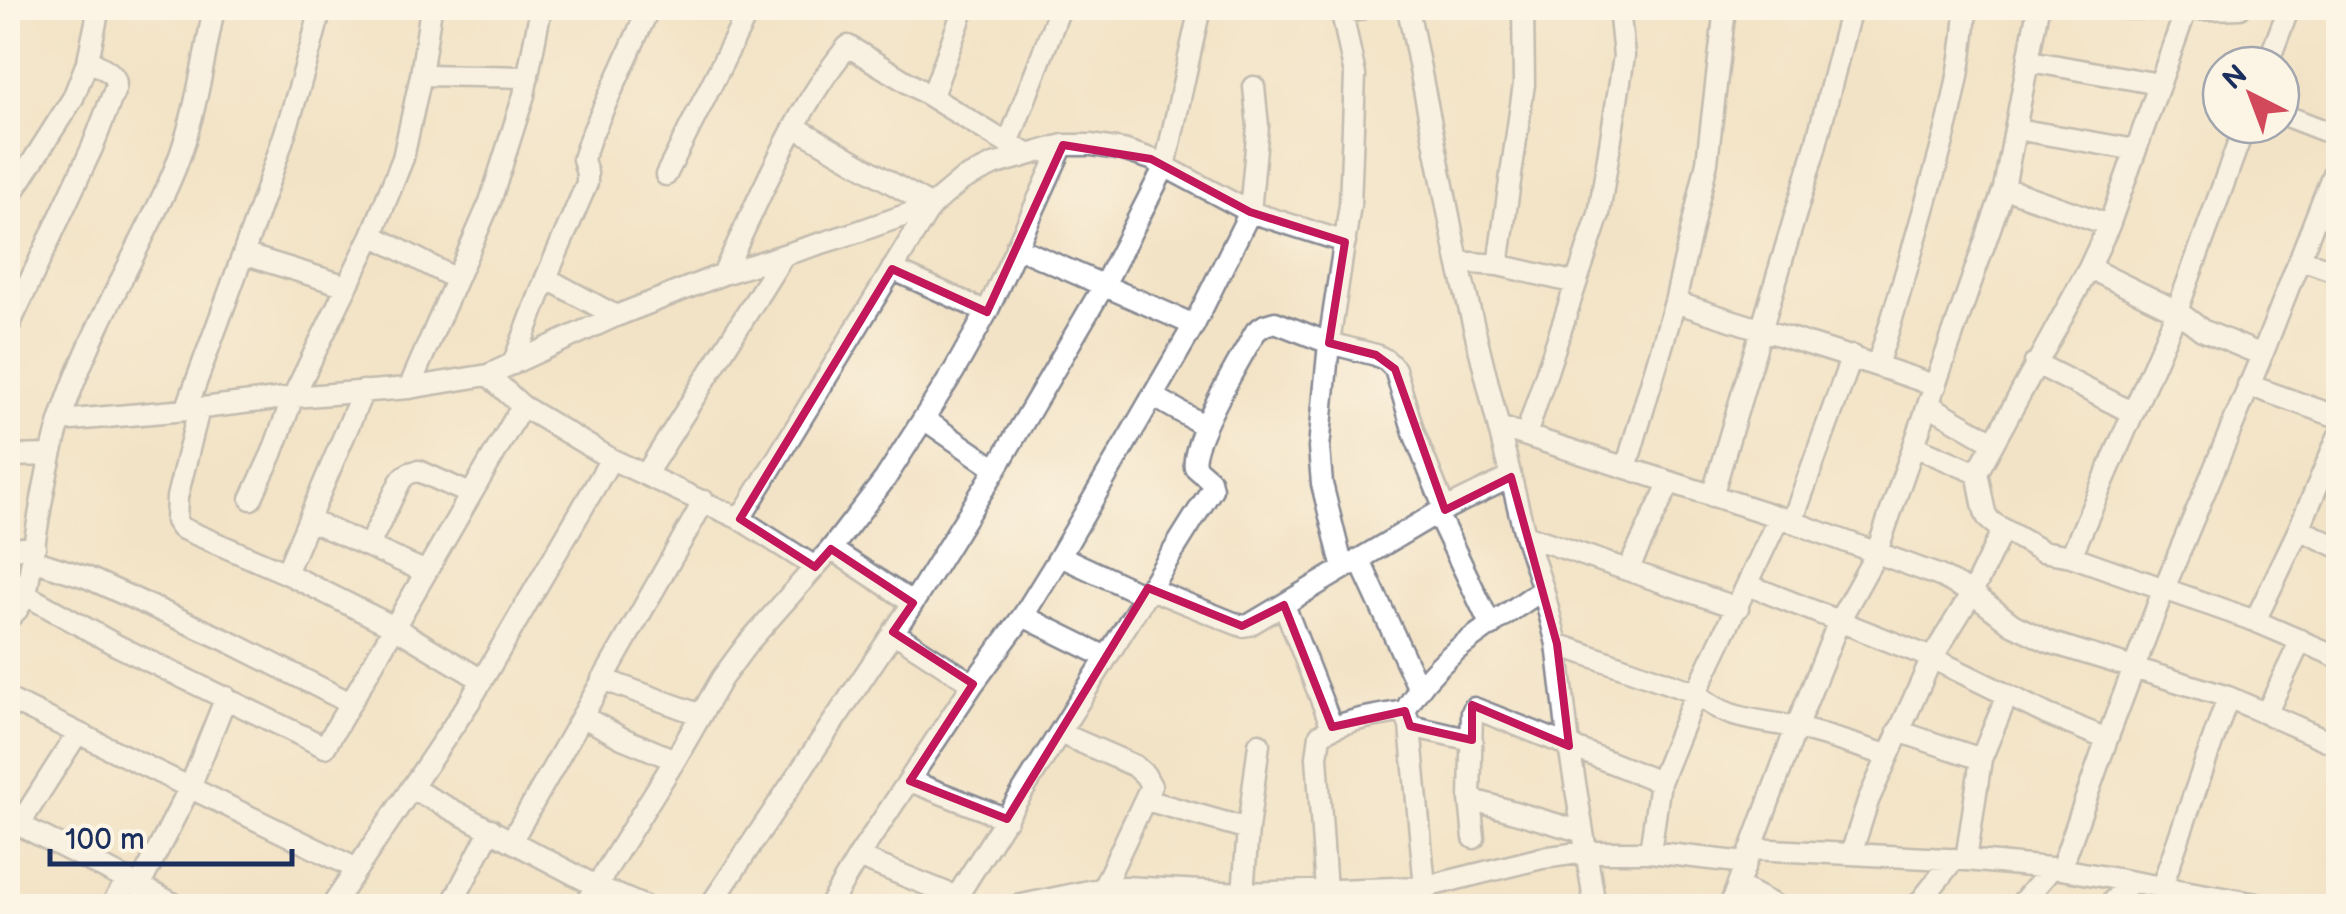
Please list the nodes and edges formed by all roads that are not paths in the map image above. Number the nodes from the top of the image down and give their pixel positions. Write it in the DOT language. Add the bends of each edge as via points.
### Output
graph roads {
  1 [pos="98,8"];
  2 [pos="214,8"];
  3 [pos="322,8"];
  4 [pos="431,8"];
  5 [pos="541,8"];
  6 [pos="649,8"];
  7 [pos="750,8"];
  8 [pos="964,8"];
  9 [pos="1060,8"];
  10 [pos="1200,8"];
  11 [pos="1363,8"];
  12 [pos="1408,8"];
  13 [pos="1524,8"];
  14 [pos="1619,8"];
  15 [pos="1725,8"];
  16 [pos="1851,8"];
  17 [pos="1966,8"];
  18 [pos="2038,8"];
  19 [pos="2122,8"];
  20 [pos="2132,8"];
  21 [pos="2224,8"];
  22 [pos="2240,8"];
  23 [pos="2289,8"];
  24 [pos="2186,10"];
  25 [pos="1341,11"];
  26 [pos="2275,45"];
  27 [pos="88,60"];
  28 [pos="2030,60"];
  29 [pos="422,75"];
  30 [pos="528,77"];
  31 [pos="2160,84"];
  32 [pos="1254,87"];
  33 [pos="932,96"];
  34 [pos="2301,122"];
  35 [pos="795,127"];
  36 [pos="2016,129"];
  37 [pos="2338,136"];
  38 [pos="1008,144"];
  39 [pos="1063,145"];
  40 [pos="2238,145"];
  41 [pos="2136,150"];
  42 [pos="1028,154"];
  43 [pos="2338,162"];
  44 [pos="1165,166"];
  45 [pos="666,175"];
  46 [pos="2004,188"];
  47 [pos="8,200"];
  48 [pos="931,206"];
  49 [pos="1250,212"];
  50 [pos="2109,224"];
  51 [pos="372,235"];
  52 [pos="1344,242"];
  53 [pos="1016,247"];
  54 [pos="243,254"];
  55 [pos="783,256"];
  56 [pos="2301,259"];
  57 [pos="1458,262"];
  58 [pos="1498,264"];
  59 [pos="2089,268"];
  60 [pos="892,269"];
  61 [pos="2338,272"];
  62 [pos="723,274"];
  63 [pos="546,278"];
  64 [pos="456,279"];
  65 [pos="1576,283"];
  66 [pos="1104,285"];
  67 [pos="347,286"];
  68 [pos="1675,302"];
  69 [pos="2177,311"];
  70 [pos="987,312"];
  71 [pos="616,316"];
  72 [pos="1194,325"];
  73 [pos="8,328"];
  74 [pos="1761,330"];
  75 [pos="1328,343"];
  76 [pos="2262,355"];
  77 [pos="1852,356"];
  78 [pos="2035,363"];
  79 [pos="513,364"];
  80 [pos="1877,365"];
  81 [pos="488,375"];
  82 [pos="2248,386"];
  83 [pos="410,388"];
  84 [pos="363,391"];
  85 [pos="1932,395"];
  86 [pos="293,396"];
  87 [pos="1153,396"];
  88 [pos="522,406"];
  89 [pos="192,409"];
  90 [pos="2133,414"];
  91 [pos="2338,417"];
  92 [pos="924,418"];
  93 [pos="60,421"];
  94 [pos="1205,426"];
  95 [pos="1499,428"];
  96 [pos="1526,436"];
  97 [pos="2338,437"];
  98 [pos="1994,442"];
  99 [pos="1914,446"];
  100 [pos="52,455"];
  101 [pos="8,456"];
  102 [pos="611,459"];
  103 [pos="1626,468"];
  104 [pos="996,469"];
  105 [pos="1977,473"];
  106 [pos="646,474"];
  107 [pos="1512,478"];
  108 [pos="1670,482"];
  109 [pos="470,494"];
  110 [pos="1712,496"];
  111 [pos="251,499"];
  112 [pos="704,501"];
  113 [pos="1441,512"];
  114 [pos="740,519"];
  115 [pos="308,520"];
  116 [pos="1785,520"];
  117 [pos="2300,529"];
  118 [pos="2002,530"];
  119 [pos="1525,535"];
  120 [pos="368,545"];
  121 [pos="2338,548"];
  122 [pos="831,549"];
  123 [pos="8,550"];
  124 [pos="34,554"];
  125 [pos="1876,554"];
  126 [pos="1060,556"];
  127 [pos="2070,556"];
  128 [pos="1351,564"];
  129 [pos="815,567"];
  130 [pos="1628,570"];
  131 [pos="426,572"];
  132 [pos="286,573"];
  133 [pos="1748,584"];
  134 [pos="1543,589"];
  135 [pos="2164,590"];
  136 [pos="1146,592"];
  137 [pos="1972,593"];
  138 [pos="26,595"];
  139 [pos="913,603"];
  140 [pos="1284,605"];
  141 [pos="1738,608"];
  142 [pos="1023,616"];
  143 [pos="8,620"];
  144 [pos="1839,621"];
  145 [pos="2255,621"];
  146 [pos="394,626"];
  147 [pos="1491,626"];
  148 [pos="893,632"];
  149 [pos="2301,640"];
  150 [pos="1557,644"];
  151 [pos="1106,657"];
  152 [pos="2338,657"];
  153 [pos="1932,658"];
  154 [pos="2135,668"];
  155 [pos="602,678"];
  156 [pos="482,680"];
  157 [pos="973,684"];
  158 [pos="1418,687"];
  159 [pos="1696,693"];
  160 [pos="2007,696"];
  161 [pos="226,697"];
  162 [pos="2228,697"];
  163 [pos="8,699"];
  164 [pos="350,703"];
  165 [pos="2266,714"];
  166 [pos="701,715"];
  167 [pos="582,716"];
  168 [pos="1407,718"];
  169 [pos="1332,727"];
  170 [pos="1796,728"];
  171 [pos="1898,731"];
  172 [pos="1060,733"];
  173 [pos="78,734"];
  174 [pos="2107,739"];
  175 [pos="1472,740"];
  176 [pos="1259,744"];
  177 [pos="2338,745"];
  178 [pos="1569,746"];
  179 [pos="1887,755"];
  180 [pos="1981,759"];
  181 [pos="674,760"];
  182 [pos="910,781"];
  183 [pos="1660,782"];
  184 [pos="190,787"];
  185 [pos="411,788"];
  186 [pos="1470,798"];
  187 [pos="1146,800"];
  188 [pos="1007,819"];
  189 [pos="13,822"];
  190 [pos="492,830"];
  191 [pos="1248,830"];
  192 [pos="1474,838"];
  193 [pos="512,840"];
  194 [pos="1585,842"];
  195 [pos="1650,852"];
  196 [pos="1851,854"];
  197 [pos="1749,856"];
  198 [pos="858,858"];
  199 [pos="1960,860"];
  200 [pos="357,869"];
  201 [pos="2056,869"];
  202 [pos="2131,882"];
  203 [pos="133,884"];
  204 [pos="596,886"];
  205 [pos="1425,886"];
  206 [pos="1738,886"];
  207 [pos="2162,886"];
  208 [pos="1326,890"];
  209 [pos="1244,893"];
  210 [pos="1115,894"];
  211 [pos="1196,898"];
  212 [pos="954,902"];
  213 [pos="2221,903"];
  214 [pos="111,906"];
  215 [pos="178,906"];
  216 [pos="332,906"];
  217 [pos="452,906"];
  218 [pos="584,906"];
  219 [pos="643,906"];
  220 [pos="710,906"];
  221 [pos="829,906"];
  222 [pos="1018,906"];
  223 [pos="1596,906"];
  224 [pos="1730,906"];
  225 [pos="1776,906"];
  226 [pos="1918,906"];
  227 [pos="2019,906"];
  228 [pos="2108,906"];
  229 [pos="2268,906"];
  1 -- 27 [label="street"];
  2 -- 93 [label="street" via="182,150 92,336"];
  3 -- 54 [label="street"];
  4 -- 29 [label="street"];
  5 -- 30 [label="street"];
  6 -- 63 [label="street" via="590,138 583,158 587,183"];
  7 -- 45 [label="street"];
  8 -- 33 [label="street"];
  9 -- 38 [label="street"];
  10 -- 44 [label="street"];
  11 -- 25 [label="street"];
  12 -- 57 [label="street"];
  13 -- 58 [label="street" via="1524,84"];
  14 -- 65 [label="street" via="1624,56 1612,142"];
  15 -- 68 [label="street" via="1706,162"];
  16 -- 74 [label="street"];
  17 -- 80 [label="street" via="1956,91"];
  18 -- 28 [label="street"];
  19 -- 20 [label="street"];
  20 -- 24 [label="street"];
  21 -- 22 [label="street"];
  21 -- 24 [label="street"];
  23 -- 26 [label="street"];
  24 -- 31 [label="street"];
  25 -- 52 [label="street" via="1356,74"];
  27 -- 47 [label="street" via="73,98"];
  27 -- 73 [label="street" via="115,76 116,89"];
  28 -- 31 [label="street"];
  28 -- 36 [label="street"];
  29 -- 30 [label="street"];
  29 -- 51 [label="street" via="403,158"];
  30 -- 64 [label="street" via="490,202"];
  31 -- 41 [label="street"];
  32 -- 49 [label="street" via="1258,126"];
  33 -- 35 [label="street" via="848,46"];
  33 -- 38 [label="street"];
  34 -- 37 [label="street"];
  35 -- 48 [label="street"];
  35 -- 62 [label="street"];
  36 -- 41 [label="street"];
  36 -- 46 [label="street"];
  38 -- 42 [label="street"];
  39 -- 42 [label="street"];
  39 -- 44 [label="street" via="1123,150"];
  39 -- 53 [label="street"];
  40 -- 69 [label="street"];
  41 -- 50 [label="street"];
  42 -- 48 [label="street" via="962,180"];
  43 -- 56 [label="street"];
  44 -- 49 [label="street"];
  44 -- 66 [label="street"];
  46 -- 50 [label="street"];
  46 -- 85 [label="street"];
  48 -- 55 [label="street"];
  48 -- 60 [label="street"];
  49 -- 52 [label="street"];
  49 -- 72 [label="street"];
  50 -- 59 [label="street"];
  51 -- 64 [label="street"];
  51 -- 67 [label="street"];
  52 -- 75 [label="street"];
  53 -- 66 [label="street"];
  53 -- 70 [label="street"];
  54 -- 67 [label="street"];
  54 -- 89 [label="street"];
  55 -- 62 [label="street"];
  55 -- 106 [label="street"];
  56 -- 61 [label="street"];
  56 -- 76 [label="street"];
  57 -- 58 [label="street"];
  57 -- 95 [label="street"];
  58 -- 65 [label="street"];
  59 -- 69 [label="street"];
  59 -- 78 [label="street"];
  60 -- 70 [label="street"];
  60 -- 114 [label="street"];
  62 -- 71 [label="street"];
  63 -- 71 [label="street"];
  63 -- 79 [label="street"];
  64 -- 83 [label="street"];
  65 -- 96 [label="street"];
  66 -- 72 [label="street"];
  66 -- 104 [label="street"];
  67 -- 86 [label="street"];
  68 -- 74 [label="street"];
  68 -- 103 [label="street"];
  69 -- 76 [label="street" via="2202,330"];
  69 -- 90 [label="street"];
  70 -- 92 [label="street"];
  71 -- 79 [label="street"];
  72 -- 87 [label="street"];
  74 -- 77 [label="street"];
  74 -- 110 [label="street"];
  75 -- 94 [label="street" via="1276,322 1265,325"];
  75 -- 113 [label="street" via="1376,355 1394,369"];
  75 -- 128 [label="street" via="1322,484"];
  76 -- 82 [label="street"];
  77 -- 80 [label="street"];
  77 -- 116 [label="street"];
  78 -- 90 [label="street"];
  78 -- 98 [label="street"];
  79 -- 81 [label="street"];
  80 -- 85 [label="street"];
  81 -- 83 [label="street"];
  81 -- 88 [label="street"];
  82 -- 91 [label="street"];
  82 -- 135 [label="street"];
  83 -- 84 [label="street"];
  84 -- 86 [label="street"];
  84 -- 115 [label="street"];
  85 -- 98 [label="street"];
  85 -- 99 [label="street"];
  86 -- 89 [label="street"];
  86 -- 111 [label="street"];
  87 -- 94 [label="street"];
  87 -- 126 [label="street"];
  88 -- 102 [label="street"];
  88 -- 109 [label="street"];
  89 -- 93 [label="street"];
  89 -- 132 [label="street" via="176,521"];
  90 -- 127 [label="street"];
  92 -- 104 [label="street"];
  92 -- 122 [label="street"];
  93 -- 100 [label="street"];
  94 -- 136 [label="street" via="1192,463 1212,489"];
  95 -- 96 [label="street"];
  95 -- 107 [label="street"];
  96 -- 103 [label="street"];
  97 -- 117 [label="street"];
  98 -- 105 [label="street"];
  99 -- 105 [label="street"];
  99 -- 125 [label="street"];
  100 -- 101 [label="street"];
  100 -- 124 [label="street"];
  102 -- 106 [label="street"];
  102 -- 156 [label="street"];
  103 -- 108 [label="street"];
  104 -- 139 [label="street"];
  105 -- 118 [label="street" via="1984,512"];
  106 -- 112 [label="street"];
  107 -- 113 [label="street"];
  107 -- 119 [label="street"];
  108 -- 110 [label="street"];
  108 -- 130 [label="street"];
  109 -- 120 [label="street" via="411,472"];
  109 -- 131 [label="street"];
  110 -- 116 [label="street"];
  112 -- 114 [label="street"];
  112 -- 155 [label="street"];
  113 -- 128 [label="street"];
  113 -- 147 [label="street"];
  114 -- 129 [label="street"];
  115 -- 120 [label="street"];
  115 -- 132 [label="street"];
  116 -- 125 [label="street"];
  116 -- 133 [label="street"];
  117 -- 121 [label="street"];
  117 -- 145 [label="street"];
  118 -- 127 [label="street" via="2042,551"];
  118 -- 137 [label="street"];
  119 -- 130 [label="street"];
  119 -- 134 [label="street"];
  120 -- 131 [label="street"];
  122 -- 129 [label="street"];
  122 -- 139 [label="street"];
  123 -- 124 [label="street"];
  124 -- 138 [label="street"];
  124 -- 164 [label="street"];
  125 -- 137 [label="street"];
  125 -- 144 [label="street"];
  126 -- 136 [label="street"];
  126 -- 142 [label="street"];
  127 -- 135 [label="street"];
  128 -- 140 [label="street"];
  128 -- 158 [label="street"];
  129 -- 166 [label="street" via="748,643"];
  130 -- 141 [label="street"];
  131 -- 146 [label="street"];
  132 -- 146 [label="street"];
  133 -- 141 [label="street"];
  133 -- 144 [label="street"];
  134 -- 147 [label="street"];
  134 -- 150 [label="street"];
  135 -- 145 [label="street"];
  135 -- 154 [label="street"];
  136 -- 140 [label="street" via="1242,626"];
  136 -- 151 [label="street"];
  137 -- 153 [label="street"];
  137 -- 154 [label="street" via="2040,638"];
  138 -- 143 [label="street"];
  138 -- 161 [label="street"];
  139 -- 148 [label="street"];
  140 -- 169 [label="street"];
  141 -- 159 [label="street"];
  142 -- 151 [label="street"];
  142 -- 157 [label="street"];
  144 -- 153 [label="street"];
  144 -- 170 [label="street"];
  145 -- 149 [label="street"];
  146 -- 156 [label="street"];
  146 -- 164 [label="street"];
  147 -- 158 [label="street"];
  148 -- 157 [label="street"];
  148 -- 220 [label="street"];
  149 -- 152 [label="street"];
  149 -- 165 [label="street"];
  150 -- 159 [label="street"];
  150 -- 178 [label="street"];
  151 -- 172 [label="street"];
  153 -- 160 [label="street"];
  153 -- 171 [label="street"];
  154 -- 162 [label="street"];
  154 -- 174 [label="street"];
  155 -- 166 [label="street"];
  155 -- 167 [label="street"];
  156 -- 185 [label="street"];
  157 -- 182 [label="street"];
  158 -- 168 [label="street"];
  159 -- 170 [label="street" via="1728,714"];
  159 -- 183 [label="street"];
  160 -- 174 [label="street"];
  160 -- 180 [label="street"];
  161 -- 164 [label="street" via="325,747"];
  161 -- 184 [label="street"];
  162 -- 165 [label="street"];
  162 -- 207 [label="street"];
  163 -- 173 [label="street"];
  165 -- 177 [label="street"];
  166 -- 181 [label="street"];
  167 -- 181 [label="street"];
  167 -- 193 [label="street"];
  168 -- 169 [label="street"];
  168 -- 175 [label="street"];
  168 -- 205 [label="street"];
  169 -- 208 [label="street" via="1317,744"];
  170 -- 179 [label="street"];
  170 -- 197 [label="street"];
  171 -- 179 [label="street"];
  171 -- 180 [label="street"];
  172 -- 187 [label="street" via="1135,766 1151,786"];
  172 -- 188 [label="street"];
  173 -- 184 [label="street"];
  173 -- 189 [label="street"];
  174 -- 201 [label="street"];
  175 -- 178 [label="street" via="1476,707"];
  175 -- 186 [label="street"];
  176 -- 191 [label="street"];
  178 -- 183 [label="street"];
  178 -- 194 [label="street"];
  179 -- 196 [label="street"];
  180 -- 199 [label="street"];
  181 -- 204 [label="street"];
  182 -- 188 [label="street"];
  182 -- 198 [label="street"];
  183 -- 195 [label="street"];
  184 -- 200 [label="street"];
  184 -- 203 [label="street"];
  185 -- 190 [label="street"];
  185 -- 200 [label="street"];
  186 -- 192 [label="street"];
  186 -- 194 [label="street"];
  187 -- 191 [label="street"];
  187 -- 210 [label="street"];
  188 -- 212 [label="street"];
  189 -- 203 [label="street"];
  190 -- 193 [label="street"];
  190 -- 217 [label="street"];
  191 -- 209 [label="street"];
  193 -- 204 [label="street"];
  194 -- 195 [label="street"];
  194 -- 205 [label="street"];
  194 -- 223 [label="street"];
  195 -- 197 [label="street"];
  196 -- 197 [label="street"];
  196 -- 199 [label="street"];
  197 -- 206 [label="street"];
  198 -- 212 [label="street"];
  198 -- 221 [label="street"];
  199 -- 201 [label="street"];
  199 -- 226 [label="street"];
  200 -- 216 [label="street"];
  201 -- 202 [label="street"];
  201 -- 227 [label="street"];
  202 -- 207 [label="street"];
  202 -- 228 [label="street"];
  203 -- 214 [label="street"];
  203 -- 215 [label="street"];
  204 -- 218 [label="street"];
  204 -- 219 [label="street"];
  205 -- 208 [label="street"];
  206 -- 224 [label="street"];
  206 -- 225 [label="street"];
  207 -- 213 [label="street"];
  208 -- 209 [label="street"];
  209 -- 211 [label="street"];
  210 -- 211 [label="street"];
  210 -- 222 [label="street"];
  213 -- 229 [label="street"];
}
